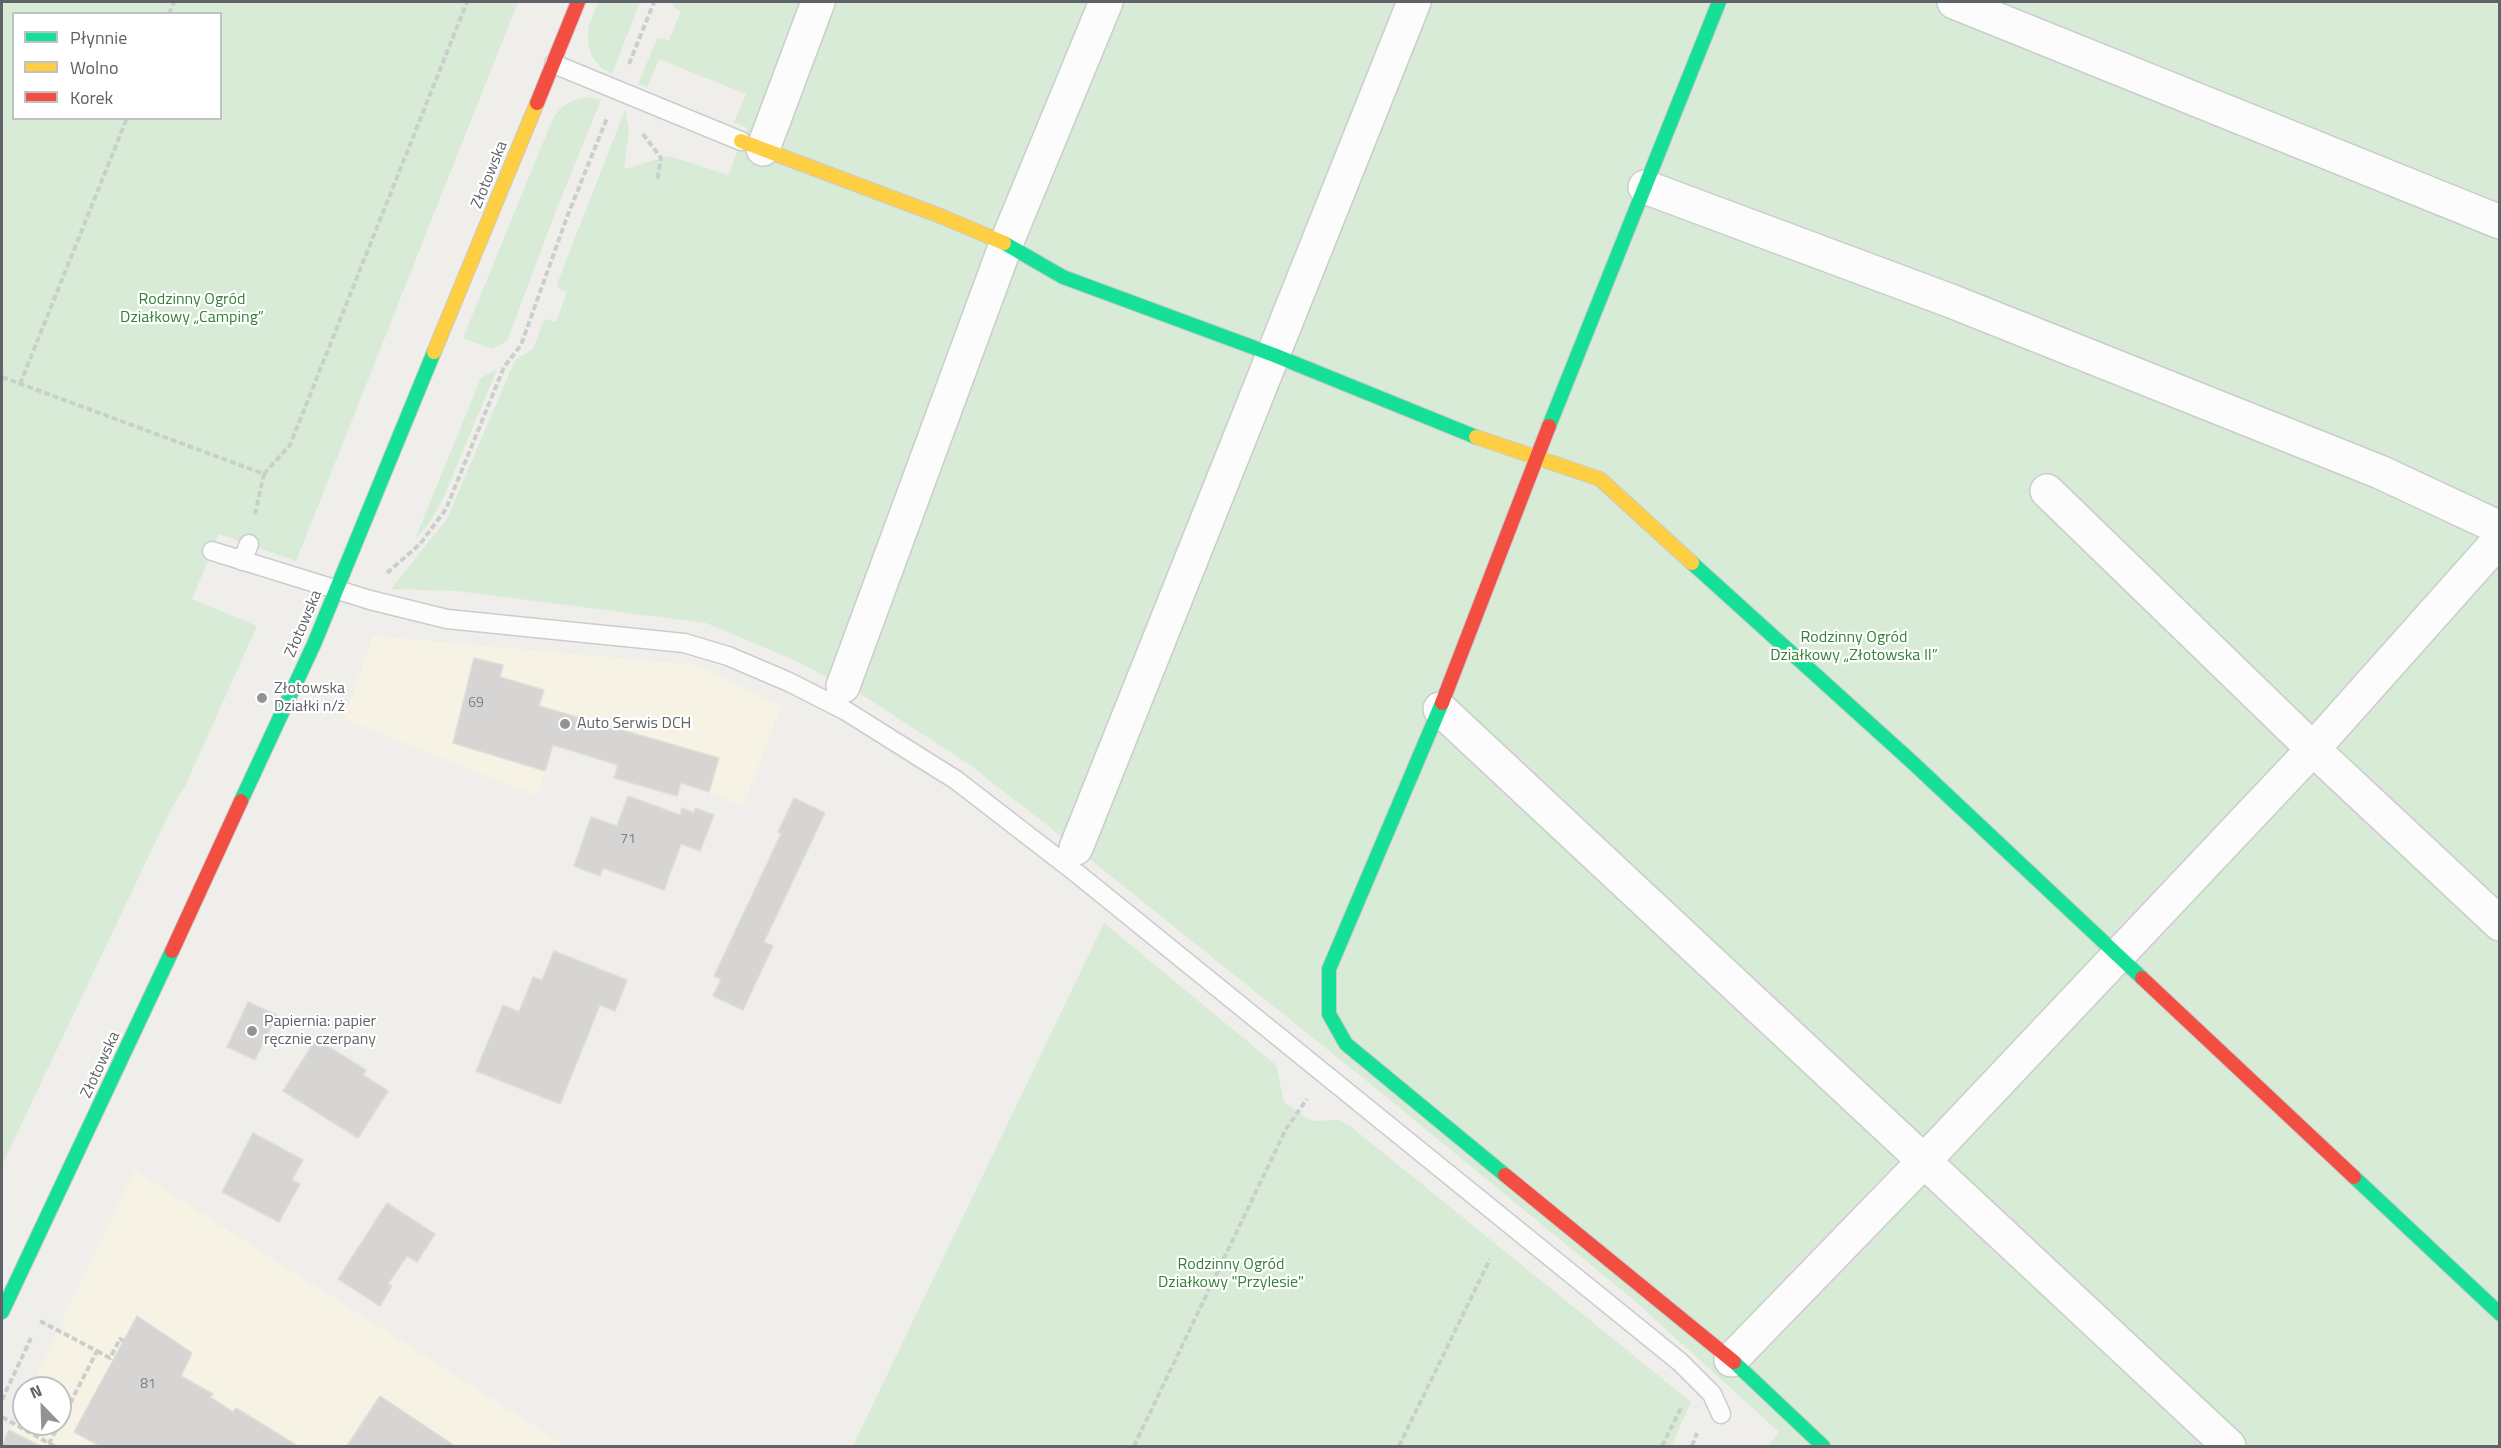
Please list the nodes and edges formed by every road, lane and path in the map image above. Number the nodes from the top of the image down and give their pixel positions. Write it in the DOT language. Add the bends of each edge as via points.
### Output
graph roads {
  1 [pos="467,2"];
  2 [pos="578,2"];
  3 [pos="654,2"];
  4 [pos="818,2"];
  5 [pos="1106,2"];
  6 [pos="1414,2"];
  7 [pos="1719,2"];
  8 [pos="1954,2"];
  9 [pos="554,64"];
  10 [pos="628,67"];
  11 [pos="609,115"];
  12 [pos="126,120"];
  13 [pos="640,130"];
  14 [pos="752,145"];
  15 [pos="657,181"];
  16 [pos="1645,187"];
  17 [pos="2499,222"];
  18 [pos="1006,244"];
  19 [pos="1274,355"];
  20 [pos="2,377"];
  21 [pos="20,384"];
  22 [pos="1536,458"];
  23 [pos="264,474"];
  24 [pos="2047,491"];
  25 [pos="2499,528"];
  26 [pos="2499,539"];
  27 [pos="249,544"];
  28 [pos="212,552"];
  29 [pos="242,561"];
  30 [pos="381,578"];
  31 [pos="336,590"];
  32 [pos="843,686"];
  33 [pos="1440,709"];
  34 [pos="2313,748"];
  35 [pos="1076,848"];
  36 [pos="2499,924"];
  37 [pos="2117,954"];
  38 [pos="1298,1112"];
  39 [pos="1924,1161"];
  40 [pos="1490,1259"];
  41 [pos="2,1312"];
  42 [pos="2499,1314"];
  43 [pos="40,1320"];
  44 [pos="123,1341"];
  45 [pos="97,1351"];
  46 [pos="1731,1360"];
  47 [pos="1687,1398"];
  48 [pos="72,1400"];
  49 [pos="1720,1414"];
  50 [pos="2,1417"];
  51 [pos="52,1445"];
  52 [pos="1134,1446"];
  53 [pos="1399,1446"];
  54 [pos="1662,1446"];
  55 [pos="1823,1446"];
  56 [pos="2229,1446"];
  1 -- 23 [label="path" via="290,445"];
  2 -- 9 [label="street, Złotowska"];
  3 -- 10 [label="path"];
  4 -- 14 [label="street"];
  5 -- 18 [label="street"];
  6 -- 19 [label="street"];
  7 -- 16 [label="street"];
  8 -- 17 [label="street"];
  9 -- 14 [label="lane"];
  9 -- 31 [label="street, Złotowska"];
  11 -- 30 [label="path" via="521,345 504,367 446,509 420,544"];
  12 -- 21 [label="path"];
  13 -- 15 [label="path" via="661,158"];
  14 -- 18 [label="street"];
  16 -- 22 [label="street"];
  16 -- 25 [label="street" via="1951,302 2380,472"];
  18 -- 19 [label="street" via="1063,277"];
  18 -- 32 [label="street"];
  19 -- 22 [label="street"];
  19 -- 35 [label="street"];
  20 -- 21 [label="path"];
  21 -- 23 [label="path"];
  22 -- 33 [label="street"];
  22 -- 37 [label="street" via="1600,479"];
  23 -- 27 [label="path"];
  24 -- 34 [label="street"];
  26 -- 34 [label="street"];
  27 -- 29 [label="lane"];
  28 -- 29 [label="lane"];
  29 -- 31 [label="lane"];
  31 -- 41 [label="street, Złotowska" via="272,737"];
  31 -- 49 [label="lane" via="447,619 684,643 728,656 789,682 896,741 1017,825 1645,1333 1712,1394"];
  33 -- 39 [label="street"];
  33 -- 46 [label="street" via="1329,969 1329,1014 1346,1044"];
  34 -- 36 [label="street"];
  34 -- 37 [label="street"];
  37 -- 39 [label="street"];
  37 -- 42 [label="street"];
  38 -- 52 [label="path" via="1286,1129"];
  39 -- 46 [label="street"];
  39 -- 56 [label="street"];
  40 -- 53 [label="path"];
  43 -- 45 [label="path"];
  44 -- 45 [label="path" via="120,1339 110,1358"];
  45 -- 48 [label="path"];
  46 -- 55 [label="street"];
  47 -- 54 [label="path"];
  50 -- 51 [label="path"];
}
